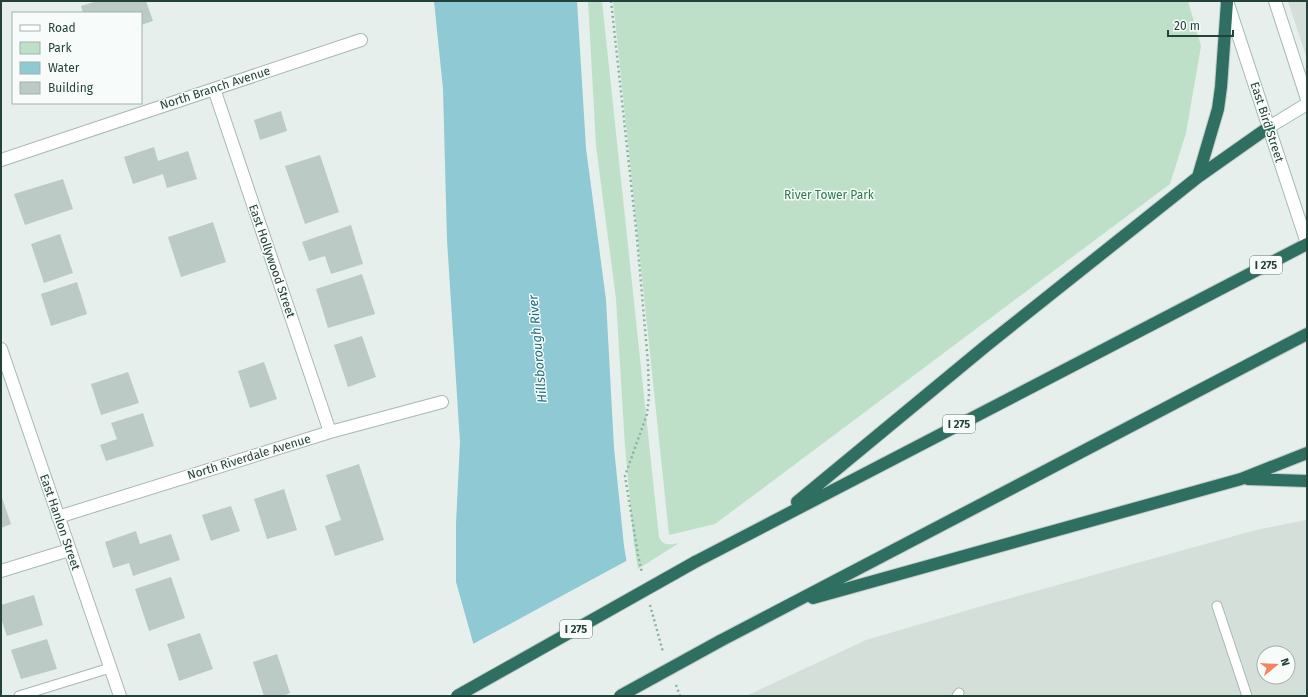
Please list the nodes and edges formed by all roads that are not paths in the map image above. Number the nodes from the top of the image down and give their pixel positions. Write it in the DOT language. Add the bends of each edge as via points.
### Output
graph roads {
  1 [pos="1227,1"];
  2 [pos="1275,1"];
  3 [pos="361,40"];
  4 [pos="214,89"];
  5 [pos="1307,99"];
  6 [pos="1307,104"];
  7 [pos="1269,127"];
  8 [pos="1,160"];
  9 [pos="1198,177"];
  10 [pos="1307,244"];
  11 [pos="1307,334"];
  12 [pos="1,349"];
  13 [pos="442,402"];
  14 [pos="330,432"];
  15 [pos="1307,452"];
  16 [pos="1241,479"];
  17 [pos="1307,480"];
  18 [pos="58,517"];
  19 [pos="780,517"];
  20 [pos="69,550"];
  21 [pos="1,571"];
  22 [pos="790,604"];
  23 [pos="1217,606"];
  24 [pos="110,668"];
  25 [pos="19,696"];
  26 [pos="120,696"];
  27 [pos="457,696"];
  28 [pos="620,696"];
  29 [pos="1247,696"];
  1 -- 7 [label="street, East Bird Street"];
  1 -- 9 [label="highway" via="1218,109"];
  2 -- 5 [label="street"];
  3 -- 4 [label="street, North Branch Avenue"];
  4 -- 8 [label="street, North Branch Avenue"];
  4 -- 14 [label="street, East Hollywood Street"];
  6 -- 7 [label="street"];
  7 -- 9 [label="highway"];
  7 -- 10 [label="street, East Bird Street"];
  9 -- 19 [label="highway" via="987,345"];
  10 -- 19 [label="highway, I 275"];
  11 -- 22 [label="highway"];
  12 -- 18 [label="street, East Hanlon Street"];
  13 -- 14 [label="street, North Riverdale Avenue"];
  14 -- 18 [label="street, North Riverdale Avenue"];
  15 -- 16 [label="highway"];
  16 -- 17 [label="highway"];
  16 -- 22 [label="highway"];
  18 -- 20 [label="street, East Hanlon Street"];
  19 -- 27 [label="highway, I 275, bridge" via="694,562"];
  20 -- 21 [label="street"];
  20 -- 24 [label="street, East Hanlon Street"];
  22 -- 28 [label="highway, bridge"];
  23 -- 29 [label="lane"];
  24 -- 25 [label="lane"];
  24 -- 26 [label="street, East Hanlon Street"];
}
